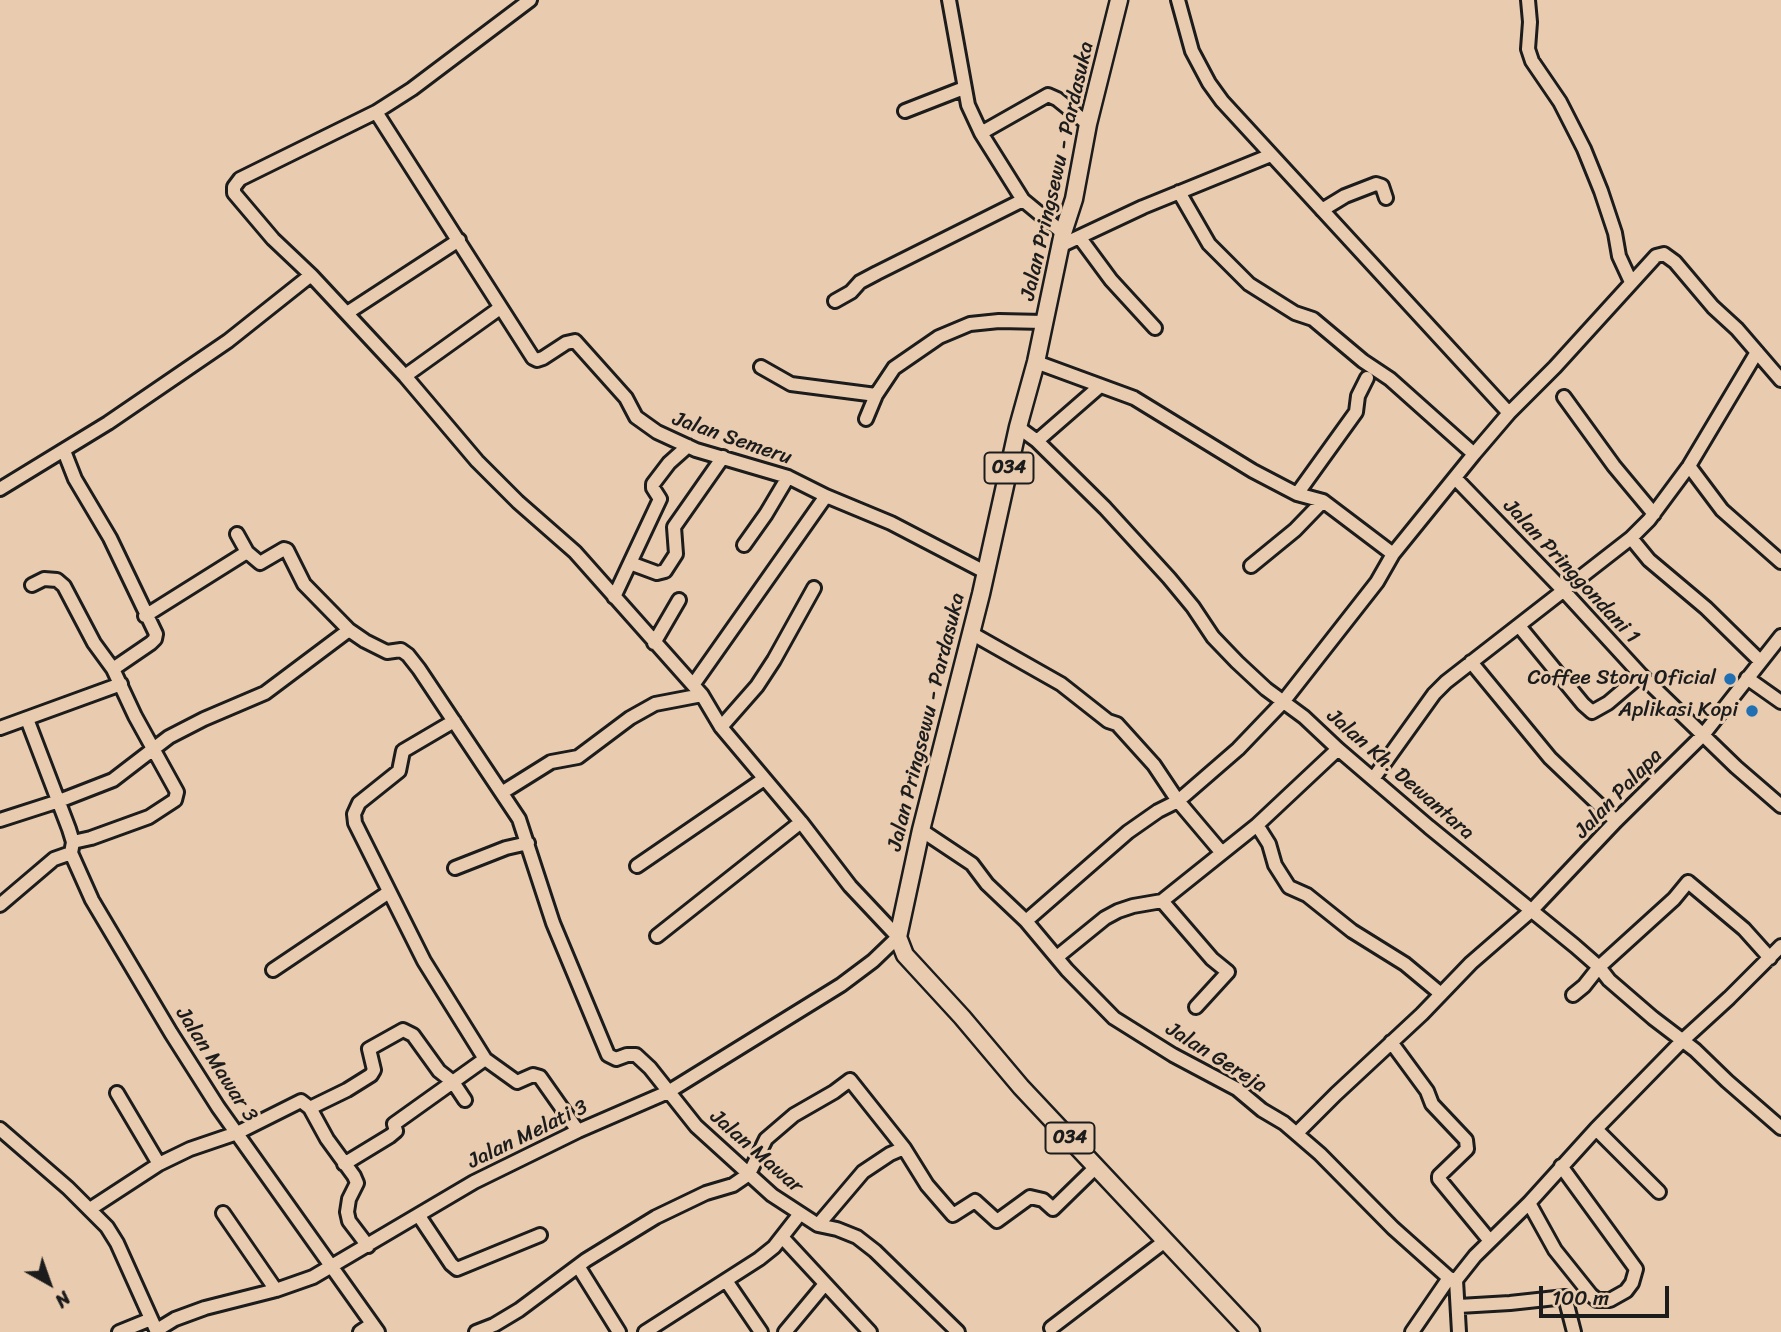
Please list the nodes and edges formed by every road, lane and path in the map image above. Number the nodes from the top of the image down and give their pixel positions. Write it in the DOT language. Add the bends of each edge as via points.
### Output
graph roads {
  1 [pos="530,0"];
  2 [pos="949,0"];
  3 [pos="1119,0"];
  4 [pos="1178,0"];
  5 [pos="1528,0"];
  6 [pos="964,88"];
  7 [pos="905,111"];
  8 [pos="376,112"];
  9 [pos="1088,124"];
  10 [pos="981,133"];
  11 [pos="1271,155"];
  12 [pos="1179,192"];
  13 [pos="1386,198"];
  14 [pos="1023,200"];
  15 [pos="1322,210"];
  16 [pos="1080,238"];
  17 [pos="1063,239"];
  18 [pos="459,240"];
  19 [pos="311,275"];
  20 [pos="1631,282"];
  21 [pos="835,301"];
  22 [pos="500,308"];
  23 [pos="347,313"];
  24 [pos="1044,322"];
  25 [pos="1155,328"];
  26 [pos="1757,352"];
  27 [pos="1036,362"];
  28 [pos="761,367"];
  29 [pos="405,376"];
  30 [pos="1367,378"];
  31 [pos="1781,380"];
  32 [pos="1099,387"];
  33 [pos="876,395"];
  34 [pos="1564,397"];
  35 [pos="1509,413"];
  36 [pos="866,419"];
  37 [pos="1018,427"];
  38 [pos="1037,441"];
  39 [pos="688,446"];
  40 [pos="64,451"];
  41 [pos="1474,454"];
  42 [pos="723,457"];
  43 [pos="1689,466"];
  44 [pos="788,477"];
  45 [pos="1456,478"];
  46 [pos="0,489"];
  47 [pos="1297,494"];
  48 [pos="826,496"];
  49 [pos="1323,501"];
  50 [pos="1654,514"];
  51 [pos="237,534"];
  52 [pos="1631,538"];
  53 [pos="744,545"];
  54 [pos="247,552"];
  55 [pos="1393,554"];
  56 [pos="1781,562"];
  57 [pos="630,563"];
  58 [pos="1251,566"];
  59 [pos="985,572"];
  60 [pos="32,585"];
  61 [pos="814,588"];
  62 [pos="1564,591"];
  63 [pos="614,597"];
  64 [pos="679,600"];
  65 [pos="145,616"];
  66 [pos="1519,626"];
  67 [pos="349,630"];
  68 [pos="971,633"];
  69 [pos="1781,636"];
  70 [pos="654,643"];
  71 [pos="1760,661"];
  72 [pos="1471,662"];
  73 [pos="113,669"];
  74 [pos="1641,675"];
  75 [pos="1747,678"];
  76 [pos="121,684"];
  77 [pos="693,685"];
  78 [pos="702,695"];
  79 [pos="1283,702"];
  80 [pos="1781,702"];
  81 [pos="27,719"];
  82 [pos="454,720"];
  83 [pos="721,727"];
  84 [pos="0,728"];
  85 [pos="1703,735"];
  86 [pos="154,748"];
  87 [pos="1338,749"];
  88 [pos="764,779"];
  89 [pos="1373,779"];
  90 [pos="503,792"];
  91 [pos="1178,800"];
  92 [pos="59,801"];
  93 [pos="1781,806"];
  94 [pos="0,820"];
  95 [pos="1616,821"];
  96 [pos="801,822"];
  97 [pos="1257,825"];
  98 [pos="920,830"];
  99 [pos="528,842"];
  100 [pos="72,848"];
  101 [pos="1222,853"];
  102 [pos="636,866"];
  103 [pos="455,868"];
  104 [pos="388,892"];
  105 [pos="1162,901"];
  106 [pos="0,905"];
  107 [pos="1532,910"];
  108 [pos="1026,921"];
  109 [pos="657,936"];
  110 [pos="898,937"];
  111 [pos="1781,946"];
  112 [pos="1058,957"];
  113 [pos="1770,958"];
  114 [pos="1599,967"];
  115 [pos="273,970"];
  116 [pos="1441,994"];
  117 [pos="1573,995"];
  118 [pos="1196,1007"];
  119 [pos="1683,1040"];
  120 [pos="1391,1042"];
  121 [pos="485,1059"];
  122 [pos="453,1082"];
  123 [pos="668,1092"];
  124 [pos="117,1093"];
  125 [pos="465,1100"];
  126 [pos="310,1108"];
  127 [pos="1779,1121"];
  128 [pos="0,1129"];
  129 [pos="1596,1129"];
  130 [pos="579,1131"];
  131 [pos="237,1133"];
  132 [pos="1297,1133"];
  133 [pos="904,1148"];
  134 [pos="159,1164"];
  135 [pos="344,1164"];
  136 [pos="1561,1166"];
  137 [pos="1096,1167"];
  138 [pos="749,1174"];
  139 [pos="1659,1192"];
  140 [pos="1529,1203"];
  141 [pos="90,1209"];
  142 [pos="223,1213"];
  143 [pos="799,1215"];
  144 [pos="419,1216"];
  145 [pos="818,1225"];
  146 [pos="540,1235"];
  147 [pos="782,1237"];
  148 [pos="1165,1241"];
  149 [pos="1490,1241"];
  150 [pos="368,1246"];
  151 [pos="331,1266"];
  152 [pos="578,1266"];
  153 [pos="1452,1279"];
  154 [pos="727,1282"];
  155 [pos="825,1284"];
  156 [pos="276,1290"];
  157 [pos="1459,1306"];
  158 [pos="155,1327"];
  159 [pos="375,1328"];
  160 [pos="1051,1328"];
  161 [pos="119,1332"];
  162 [pos="360,1332"];
  163 [pos="476,1332"];
  164 [pos="619,1332"];
  165 [pos="645,1332"];
  166 [pos="761,1332"];
  167 [pos="785,1332"];
  168 [pos="870,1332"];
  169 [pos="958,1332"];
  170 [pos="1251,1332"];
  171 [pos="1412,1332"];
  172 [pos="1458,1332"];
  173 [pos="1574,1332"];
  1 -- 8 [label="street"];
  2 -- 6 [label="street"];
  3 -- 9 [label="main road, Jalan Pringsewu - Pardasuka / 034"];
  4 -- 11 [label="street" via="1200,69"];
  5 -- 20 [label="street" via="1532,61 1584,149"];
  6 -- 7 [label="street"];
  6 -- 10 [label="street"];
  8 -- 18 [label="street, Jalan Semeru"];
  8 -- 19 [label="street" via="240,179 234,187 234,193 273,239"];
  9 -- 10 [label="street" via="1048,95"];
  9 -- 17 [label="main road, Jalan Pringsewu - Pardasuka / 034"];
  10 -- 14 [label="street"];
  11 -- 12 [label="street"];
  11 -- 15 [label="street"];
  12 -- 16 [label="street"];
  12 -- 41 [label="street" via="1209,244 1249,284 1313,319"];
  13 -- 15 [label="street" via="1382,186 1376,184"];
  14 -- 17 [label="street"];
  14 -- 21 [label="street" via="860,282"];
  15 -- 35 [label="street"];
  16 -- 17 [label="street"];
  16 -- 25 [label="street"];
  17 -- 24 [label="main road, Jalan Pringsewu - Pardasuka / 034"];
  18 -- 22 [label="street, Jalan Semeru"];
  18 -- 23 [label="street"];
  19 -- 23 [label="street"];
  19 -- 40 [label="street" via="228,341"];
  20 -- 26 [label="street" via="1649,262 1664,254"];
  20 -- 35 [label="street"];
  22 -- 29 [label="street"];
  22 -- 39 [label="street, Jalan Semeru" via="533,358 543,358 575,341 636,417"];
  23 -- 29 [label="street"];
  24 -- 27 [label="main road, Jalan Pringsewu - Pardasuka / 034"];
  24 -- 33 [label="street" via="970,324 939,337 894,368"];
  26 -- 31 [label="street"];
  26 -- 43 [label="street"];
  27 -- 32 [label="street"];
  27 -- 37 [label="main road, Jalan Pringsewu - Pardasuka / 034"];
  28 -- 33 [label="street" via="791,384"];
  29 -- 63 [label="street" via="477,461 575,552"];
  30 -- 47 [label="street" via="1356,412"];
  32 -- 38 [label="street"];
  32 -- 47 [label="street" via="1134,398"];
  33 -- 36 [label="street"];
  34 -- 50 [label="street"];
  35 -- 41 [label="street"];
  37 -- 38 [label="street, Jalan Kh. Dewantara"];
  37 -- 59 [label="main road, Jalan Pringsewu - Pardasuka / 034"];
  38 -- 79 [label="street, Jalan Kh. Dewantara" via="1169,578 1224,649"];
  39 -- 42 [label="street, Jalan Semeru"];
  39 -- 57 [label="street" via="653,484 660,499"];
  40 -- 46 [label="street"];
  40 -- 65 [label="street"];
  41 -- 45 [label="street"];
  42 -- 44 [label="street, Jalan Semeru"];
  42 -- 57 [label="street" via="674,527 676,554 665,571 657,573"];
  43 -- 50 [label="street"];
  43 -- 56 [label="street" via="1722,510"];
  44 -- 48 [label="street, Jalan Semeru"];
  44 -- 53 [label="street"];
  45 -- 55 [label="street"];
  45 -- 62 [label="street, Jalan Pringgondani 1"];
  47 -- 49 [label="street"];
  48 -- 59 [label="street, Jalan Semeru" via="891,523"];
  48 -- 77 [label="street"];
  49 -- 55 [label="street"];
  49 -- 58 [label="street"];
  50 -- 52 [label="street"];
  51 -- 54 [label="street"];
  52 -- 62 [label="street"];
  52 -- 71 [label="street" via="1655,566"];
  54 -- 65 [label="street"];
  54 -- 67 [label="street" via="260,563 287,550 304,584"];
  55 -- 79 [label="street" via="1377,582"];
  57 -- 63 [label="street"];
  59 -- 68 [label="main road, Jalan Pringsewu - Pardasuka / 034"];
  60 -- 73 [label="street" via="44,579 64,586"];
  61 -- 83 [label="street" via="762,677"];
  62 -- 66 [label="street"];
  62 -- 74 [label="street, Jalan Pringgondani 1"];
  63 -- 70 [label="street"];
  64 -- 70 [label="street"];
  65 -- 73 [label="street" via="155,639"];
  66 -- 72 [label="street"];
  66 -- 74 [label="street" via="1592,712"];
  67 -- 82 [label="street" via="387,652 401,650 408,655"];
  67 -- 86 [label="street" via="265,693 204,719"];
  68 -- 91 [label="street" via="1061,684 1116,724 1154,765"];
  68 -- 98 [label="main road, Jalan Pringsewu - Pardasuka / 034"];
  69 -- 71 [label="street, Jalan Palapa"];
  70 -- 77 [label="street"];
  71 -- 75 [label="street, Jalan Palapa"];
  72 -- 89 [label="street" via="1434,694"];
  72 -- 95 [label="street" via="1550,758"];
  73 -- 76 [label="street"];
  74 -- 85 [label="street, Jalan Pringgondani 1"];
  75 -- 80 [label="street"];
  75 -- 85 [label="street, Jalan Palapa"];
  76 -- 81 [label="street"];
  76 -- 86 [label="street"];
  77 -- 78 [label="street"];
  78 -- 83 [label="street"];
  78 -- 90 [label="street" via="654,704 578,757 551,762"];
  79 -- 87 [label="street, Jalan Kh. Dewantara"];
  79 -- 91 [label="street" via="1238,749"];
  81 -- 84 [label="street"];
  81 -- 92 [label="street, Jalan Mawar 3"];
  82 -- 90 [label="street"];
  82 -- 104 [label="street" via="407,748 400,771 362,798 354,814"];
  83 -- 88 [label="street"];
  85 -- 93 [label="street, Jalan Pringgondani 1"];
  85 -- 95 [label="street, Jalan Palapa"];
  86 -- 92 [label="street" via="113,780"];
  86 -- 100 [label="street" via="177,792 175,800 149,817"];
  87 -- 89 [label="street, Jalan Kh. Dewantara"];
  87 -- 97 [label="street"];
  88 -- 96 [label="street"];
  88 -- 102 [label="street"];
  89 -- 107 [label="street, Jalan Kh. Dewantara"];
  90 -- 99 [label="street"];
  91 -- 101 [label="street"];
  91 -- 108 [label="street" via="1128,832"];
  92 -- 94 [label="street"];
  92 -- 100 [label="street, Jalan Mawar 3"];
  95 -- 107 [label="street, Jalan Palapa"];
  96 -- 109 [label="street"];
  96 -- 110 [label="street" via="850,886"];
  97 -- 101 [label="street"];
  97 -- 116 [label="street" via="1289,887 1307,895"];
  98 -- 108 [label="street, Jalan Gereja" via="972,864"];
  98 -- 110 [label="main road, Jalan Pringsewu - Pardasuka / 034"];
  99 -- 103 [label="street"];
  99 -- 123 [label="street, Jalan Mawar" via="553,923 608,1055 616,1059 636,1055"];
  100 -- 106 [label="street"];
  100 -- 131 [label="street, Jalan Mawar 3" via="92,900 165,1024"];
  101 -- 105 [label="street"];
  104 -- 115 [label="street"];
  104 -- 121 [label="street"];
  105 -- 112 [label="street" via="1112,914"];
  105 -- 118 [label="street" via="1228,972"];
  107 -- 114 [label="street, Jalan Kh. Dewantara"];
  107 -- 116 [label="street, Jalan Palapa"];
  108 -- 112 [label="street, Jalan Gereja"];
  110 -- 123 [label="street, Jalan Melati 3" via="841,985"];
  110 -- 137 [label="main road, 034" via="905,956"];
  111 -- 113 [label="street"];
  112 -- 132 [label="street, Jalan Gereja" via="1114,1017 1237,1089"];
  113 -- 114 [label="street" via="1744,929 1688,882"];
  113 -- 119 [label="street"];
  114 -- 117 [label="street"];
  114 -- 119 [label="street, Jalan Kh. Dewantara"];
  116 -- 120 [label="street, Jalan Palapa"];
  119 -- 127 [label="street, Jalan Kh. Dewantara"];
  119 -- 129 [label="street"];
  120 -- 132 [label="street, Jalan Palapa"];
  120 -- 149 [label="street" via="1432,1104 1466,1140 1467,1149 1439,1179"];
  121 -- 122 [label="street"];
  121 -- 130 [label="street" via="517,1082 540,1077"];
  122 -- 125 [label="street"];
  122 -- 126 [label="street" via="439,1071 413,1035 403,1030 369,1049 371,1074"];
  122 -- 135 [label="street" via="394,1124 396,1131 390,1136"];
  123 -- 130 [label="street, Jalan Melati 3"];
  123 -- 138 [label="street, Jalan Mawar" via="696,1126"];
  124 -- 134 [label="street"];
  126 -- 131 [label="street" via="301,1101"];
  126 -- 135 [label="street"];
  128 -- 141 [label="street"];
  129 -- 136 [label="street"];
  129 -- 139 [label="street"];
  130 -- 144 [label="street, Jalan Melati 3" via="474,1182"];
  131 -- 134 [label="street"];
  131 -- 151 [label="street, Jalan Mawar 3"];
  132 -- 153 [label="street, Jalan Gereja"];
  133 -- 137 [label="street" via="950,1213 975,1201 997,1221 1030,1197 1053,1209"];
  133 -- 138 [label="street" via="850,1080 794,1115 766,1139"];
  133 -- 145 [label="street" via="863,1172"];
  134 -- 141 [label="street"];
  135 -- 150 [label="street" via="357,1184 349,1199 349,1221"];
  136 -- 140 [label="street"];
  136 -- 140 [label="street" via="1636,1269 1626,1291 1610,1300 1591,1295 1555,1250"];
  137 -- 148 [label="main road, 034"];
  138 -- 143 [label="street, Jalan Mawar"];
  138 -- 152 [label="street" via="656,1217"];
  140 -- 149 [label="street"];
  141 -- 158 [label="street" via="117,1243"];
  142 -- 156 [label="street"];
  143 -- 145 [label="street, Jalan Mawar"];
  143 -- 147 [label="street"];
  144 -- 146 [label="street" via="457,1269"];
  144 -- 150 [label="street, Jalan Melati 3"];
  145 -- 169 [label="street, Jalan Mawar" via="857,1237"];
  147 -- 154 [label="street"];
  147 -- 155 [label="street"];
  148 -- 160 [label="street"];
  148 -- 170 [label="main road, 034"];
  149 -- 153 [label="street"];
  150 -- 151 [label="street, Jalan Melati 3"];
  151 -- 156 [label="street, Jalan Melati 3"];
  151 -- 159 [label="street, Jalan Mawar 3"];
  152 -- 163 [label="street" via="519,1310"];
  152 -- 164 [label="street"];
  153 -- 157 [label="street"];
  153 -- 171 [label="street"];
  154 -- 165 [label="street"];
  154 -- 166 [label="street"];
  155 -- 167 [label="street"];
  155 -- 168 [label="street"];
  156 -- 158 [label="street, Jalan Melati 3" via="205,1308"];
  157 -- 172 [label="street"];
  157 -- 173 [label="street" via="1565,1297"];
  158 -- 161 [label="street, Jalan Melati 3"];
  159 -- 162 [label="street"];
}
